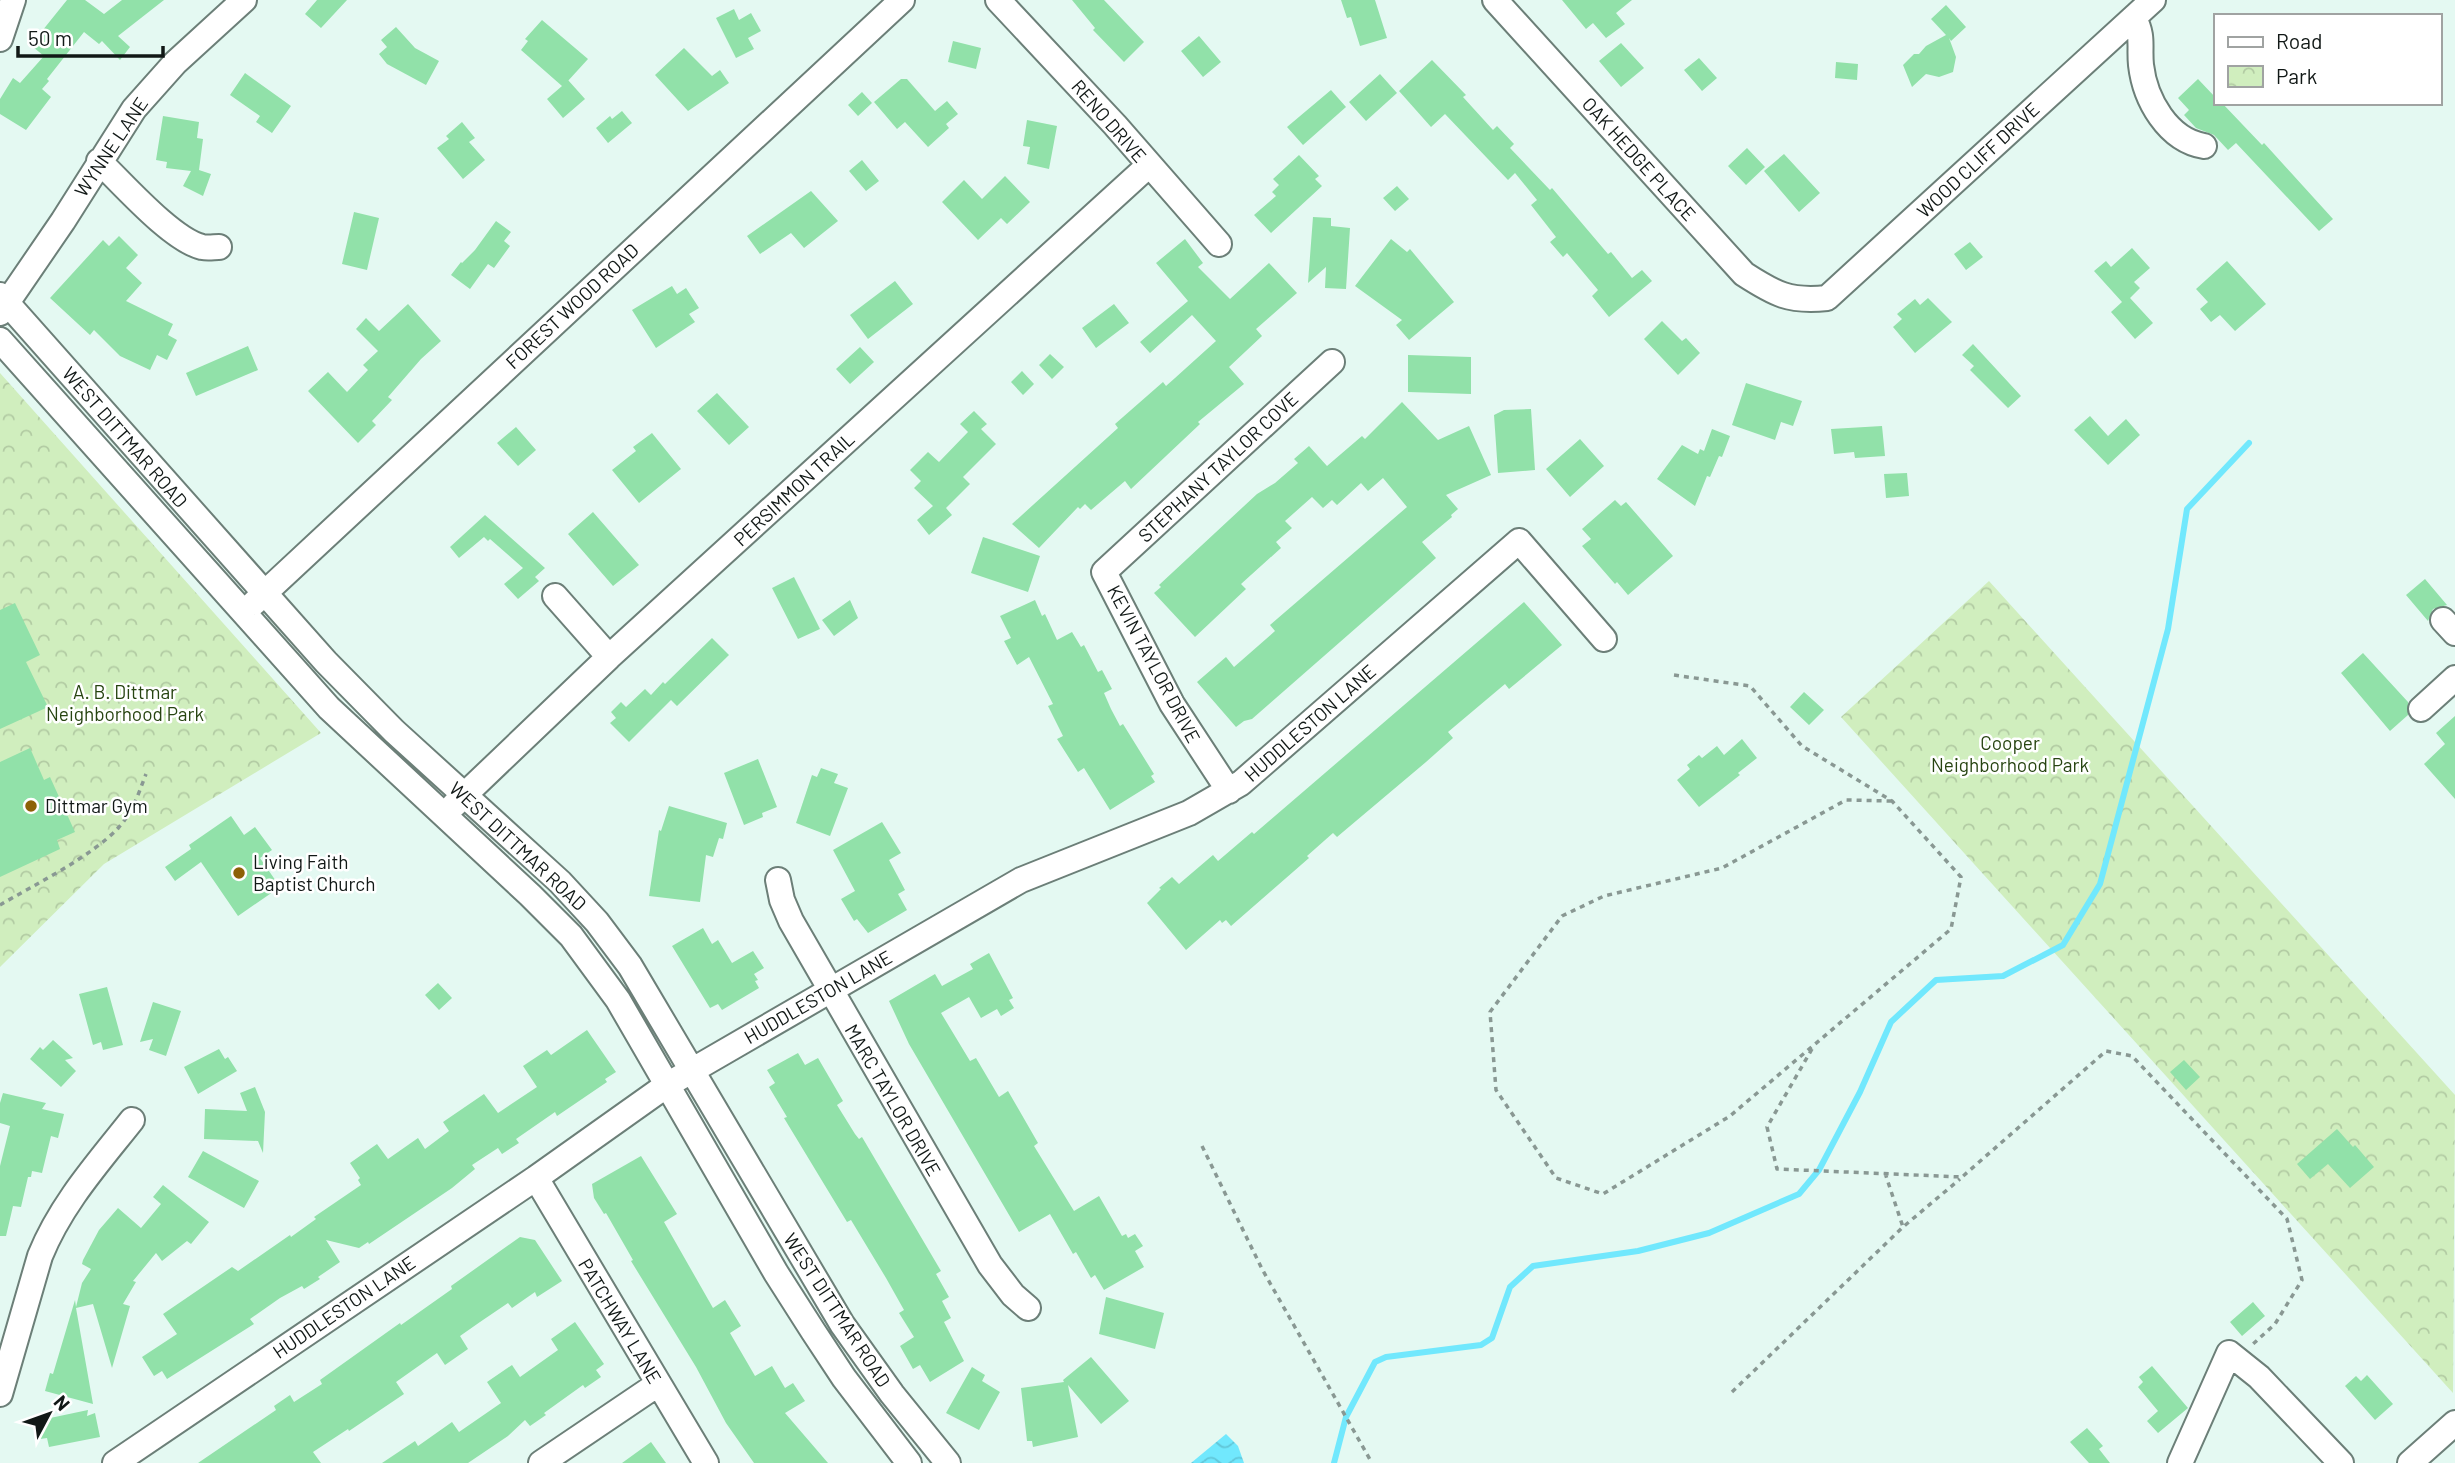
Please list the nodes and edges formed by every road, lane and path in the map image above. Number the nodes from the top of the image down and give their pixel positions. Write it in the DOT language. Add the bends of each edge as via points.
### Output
graph roads {
  1 [pos="13,0"];
  2 [pos="244,0"];
  3 [pos="902,0"];
  4 [pos="998,0"];
  5 [pos="1496,0"];
  6 [pos="2153,0"];
  7 [pos="2134,18"];
  8 [pos="0,39"];
  9 [pos="2204,146"];
  10 [pos="99,161"];
  11 [pos="1148,166"];
  12 [pos="1219,244"];
  13 [pos="219,247"];
  14 [pos="1795,299"];
  15 [pos="2,304"];
  16 [pos="0,340"];
  17 [pos="1332,362"];
  18 [pos="1104,572"];
  19 [pos="265,594"];
  20 [pos="555,596"];
  21 [pos="243,613"];
  22 [pos="1604,639"];
  23 [pos="609,657"];
  24 [pos="1674,675"];
  25 [pos="2455,678"];
  26 [pos="2421,709"];
  27 [pos="146,774"];
  28 [pos="1229,791"];
  29 [pos="466,796"];
  30 [pos="1892,801"];
  31 [pos="442,814"];
  32 [pos="778,880"];
  33 [pos="0,905"];
  34 [pos="830,990"];
  35 [pos="1814,1044"];
  36 [pos="692,1070"];
  37 [pos="667,1085"];
  38 [pos="132,1120"];
  39 [pos="1202,1146"];
  40 [pos="1885,1172"];
  41 [pos="1962,1177"];
  42 [pos="536,1178"];
  43 [pos="1903,1227"];
  44 [pos="1028,1308"];
  45 [pos="2237,1359"];
  46 [pos="658,1384"];
  47 [pos="1732,1392"];
  48 [pos="0,1394"];
  49 [pos="2455,1423"];
  50 [pos="115,1463"];
  51 [pos="541,1463"];
  52 [pos="706,1463"];
  53 [pos="909,1463"];
  54 [pos="948,1463"];
  55 [pos="1372,1463"];
  56 [pos="2180,1463"];
  57 [pos="2341,1463"];
  58 [pos="2410,1463"];
  1 -- 8 [label="street"];
  2 -- 10 [label="street, WYNNE LANE" via="155,84"];
  3 -- 19 [label="street, FOREST WOOD ROAD"];
  4 -- 11 [label="street, RENO DRIVE"];
  5 -- 14 [label="street, OAK HEDGE PLACE" via="1744,274 1768,290"];
  6 -- 7 [label="street, WOOD CLIFF DRIVE"];
  7 -- 9 [label="street" via="2142,35 2141,62 2152,101 2179,137"];
  7 -- 14 [label="street, WOOD CLIFF DRIVE" via="1829,296"];
  10 -- 13 [label="street" via="189,242"];
  10 -- 15 [label="street, WYNNE LANE" via="63,221"];
  11 -- 12 [label="street, RENO DRIVE"];
  11 -- 23 [label="street, PERSIMMON TRAIL"];
  15 -- 19 [label="street, WEST DITTMAR ROAD"];
  16 -- 21 [label="street, WEST DITTMAR ROAD"];
  17 -- 18 [label="street, STEPHANY TAYLOR COVE"];
  18 -- 28 [label="street, KEVIN TAYLOR DRIVE" via="1172,704"];
  19 -- 21 [label="street, FOREST WOOD ROAD"];
  19 -- 29 [label="street, WEST DITTMAR ROAD" via="363,701"];
  20 -- 23 [label="street"];
  21 -- 31 [label="street, WEST DITTMAR ROAD" via="329,708"];
  22 -- 28 [label="street, HUDDLESTON LANE" via="1519,541"];
  23 -- 29 [label="street, PERSIMMON TRAIL"];
  24 -- 30 [label="path" via="1750,686 1802,746"];
  25 -- 26 [label="street"];
  27 -- 33 [label="path" via="120,827"];
  28 -- 34 [label="street, HUDDLESTON LANE" via="1189,813 1021,880"];
  29 -- 31 [label="street, PERSIMMON TRAIL"];
  29 -- 36 [label="street, WEST DITTMAR ROAD" via="597,922 630,966"];
  30 -- 35 [label="path" via="1961,877 1951,929"];
  30 -- 35 [label="path" via="1846,800 1722,868 1604,896 1562,916 1490,1012 1496,1090 1556,1178 1603,1194 1730,1116"];
  31 -- 37 [label="street, WEST DITTMAR ROAD" via="571,936 618,1000"];
  32 -- 34 [label="street, MARC TAYLOR DRIVE" via="791,921"];
  34 -- 36 [label="street, HUDDLESTON LANE"];
  34 -- 44 [label="street, MARC TAYLOR DRIVE" via="990,1265"];
  35 -- 40 [label="path" via="1767,1127 1777,1169"];
  36 -- 37 [label="street, HUDDLESTON LANE"];
  36 -- 54 [label="street, WEST DITTMAR ROAD" via="842,1324"];
  37 -- 42 [label="street, HUDDLESTON LANE"];
  37 -- 53 [label="street, WEST DITTMAR ROAD" via="813,1331"];
  38 -- 48 [label="street" via="71,1198 48,1236"];
  39 -- 55 [label="path" via="1262,1269"];
  40 -- 41 [label="path"];
  40 -- 43 [label="path"];
  41 -- 43 [label="path"];
  41 -- 45 [label="path" via="2106,1051 2132,1056 2287,1219 2302,1280 2275,1324"];
  42 -- 46 [label="street, PATCHWAY LANE"];
  42 -- 50 [label="street, HUDDLESTON LANE"];
  43 -- 47 [label="path"];
  45 -- 56 [label="street" via="2229,1353"];
  45 -- 57 [label="street"];
  46 -- 51 [label="street"];
  46 -- 52 [label="street, PATCHWAY LANE"];
  49 -- 58 [label="street"];
}
